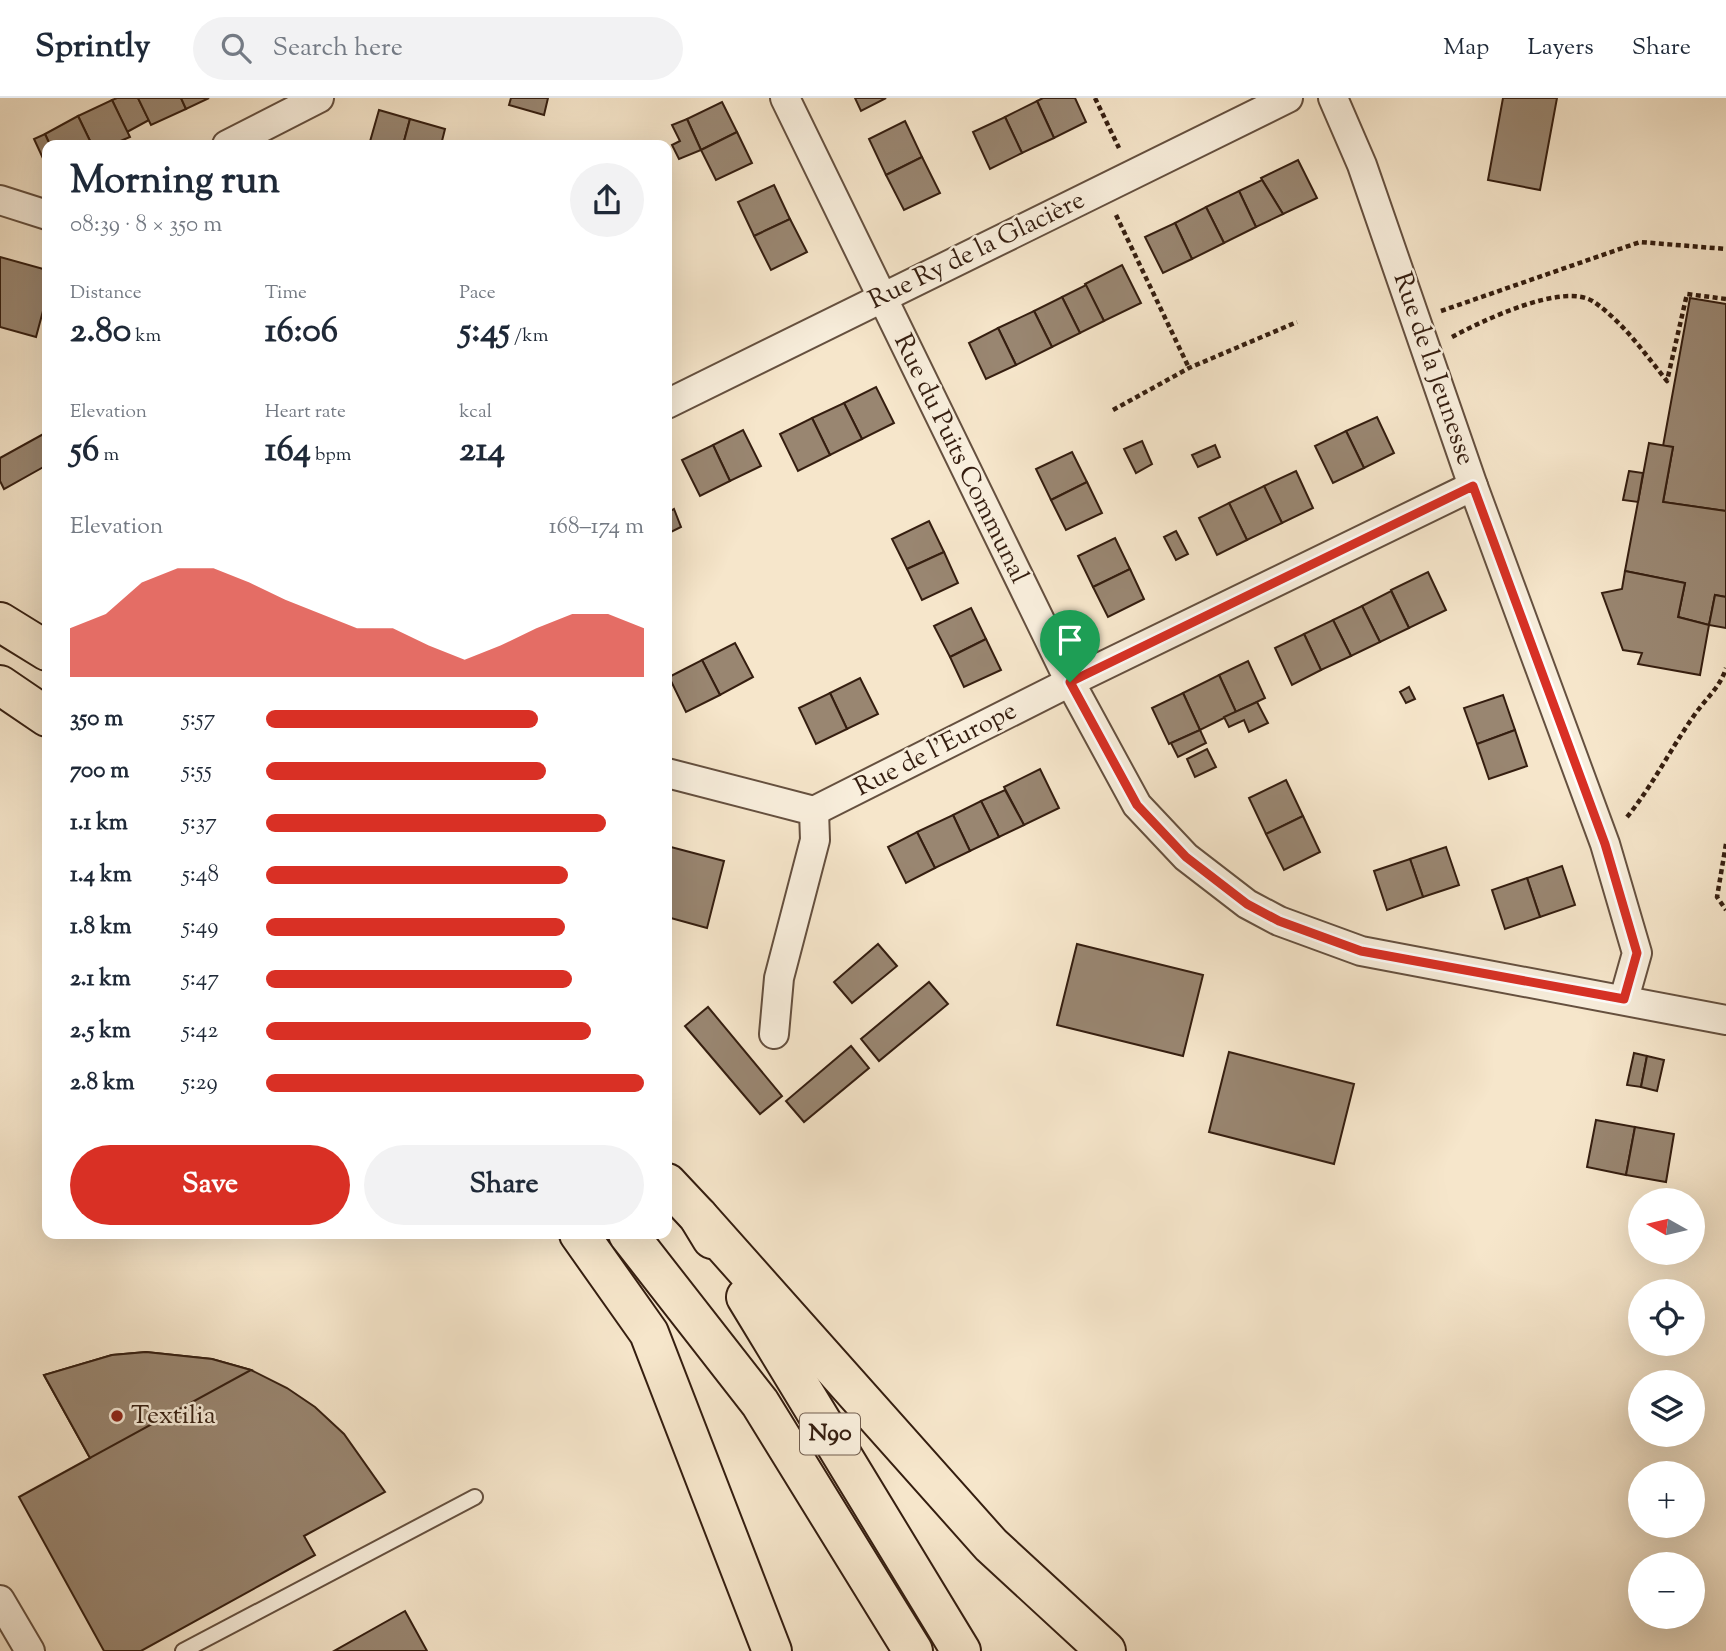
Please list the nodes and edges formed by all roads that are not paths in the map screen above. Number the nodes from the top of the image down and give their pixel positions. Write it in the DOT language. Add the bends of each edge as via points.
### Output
graph roads {
  1 [pos="319,98"];
  2 [pos="785,98"];
  3 [pos="1287,98"];
  4 [pos="1333,98"];
  5 [pos="237,140"];
  6 [pos="0,200"];
  7 [pos="42,213"];
  8 [pos="881,298"];
  9 [pos="672,402"];
  10 [pos="1473,486"];
  11 [pos="0,622"];
  12 [pos="42,648"];
  13 [pos="1070,682"];
  14 [pos="0,685"];
  15 [pos="42,714"];
  16 [pos="672,774"];
  17 [pos="814,811"];
  18 [pos="1624,999"];
  19 [pos="1726,1020"];
  20 [pos="774,1034"];
  21 [pos="672,1187"];
  22 [pos="698,1216"];
  23 [pos="583,1239"];
  24 [pos="632,1239"];
  25 [pos="475,1497"];
  26 [pos="0,1600"];
  27 [pos="30,1651"];
  28 [pos="183,1651"];
  29 [pos="772,1651"];
  30 [pos="912,1651"];
  31 [pos="961,1651"];
  32 [pos="1106,1651"];
  1 -- 5 [label="street"];
  2 -- 8 [label="street, Rue du Puits Communal"];
  3 -- 8 [label="street, Rue Ry de la Glacière"];
  4 -- 10 [label="street, Rue de la Jeunesse" via="1363,165"];
  6 -- 7 [label="street"];
  8 -- 9 [label="street, Rue Ry de la Glacière"];
  8 -- 13 [label="street, Rue du Puits Communal"];
  10 -- 13 [label="street, Rue de l'Europe"];
  10 -- 18 [label="street, Rue de la Jeunesse" via="1605,844 1637,953"];
  11 -- 12 [label="highway"];
  13 -- 17 [label="street, Rue de l'Europe"];
  13 -- 18 [label="street, Rue du Puits Communal" via="1137,805 1186,857 1247,904 1279,921 1361,951"];
  14 -- 15 [label="highway"];
  16 -- 17 [label="street"];
  17 -- 20 [label="street" via="815,840 779,978"];
  18 -- 19 [label="street, Rue du Puits Communal"];
  21 -- 22 [label="highway, N90"];
  22 -- 31 [label="highway, N90"];
  22 -- 32 [label="highway" via="991,1545"];
  23 -- 29 [label="highway" via="649,1333"];
  24 -- 30 [label="highway, N90" via="760,1403"];
  25 -- 28 [label="lane"];
  26 -- 27 [label="street"];
}
